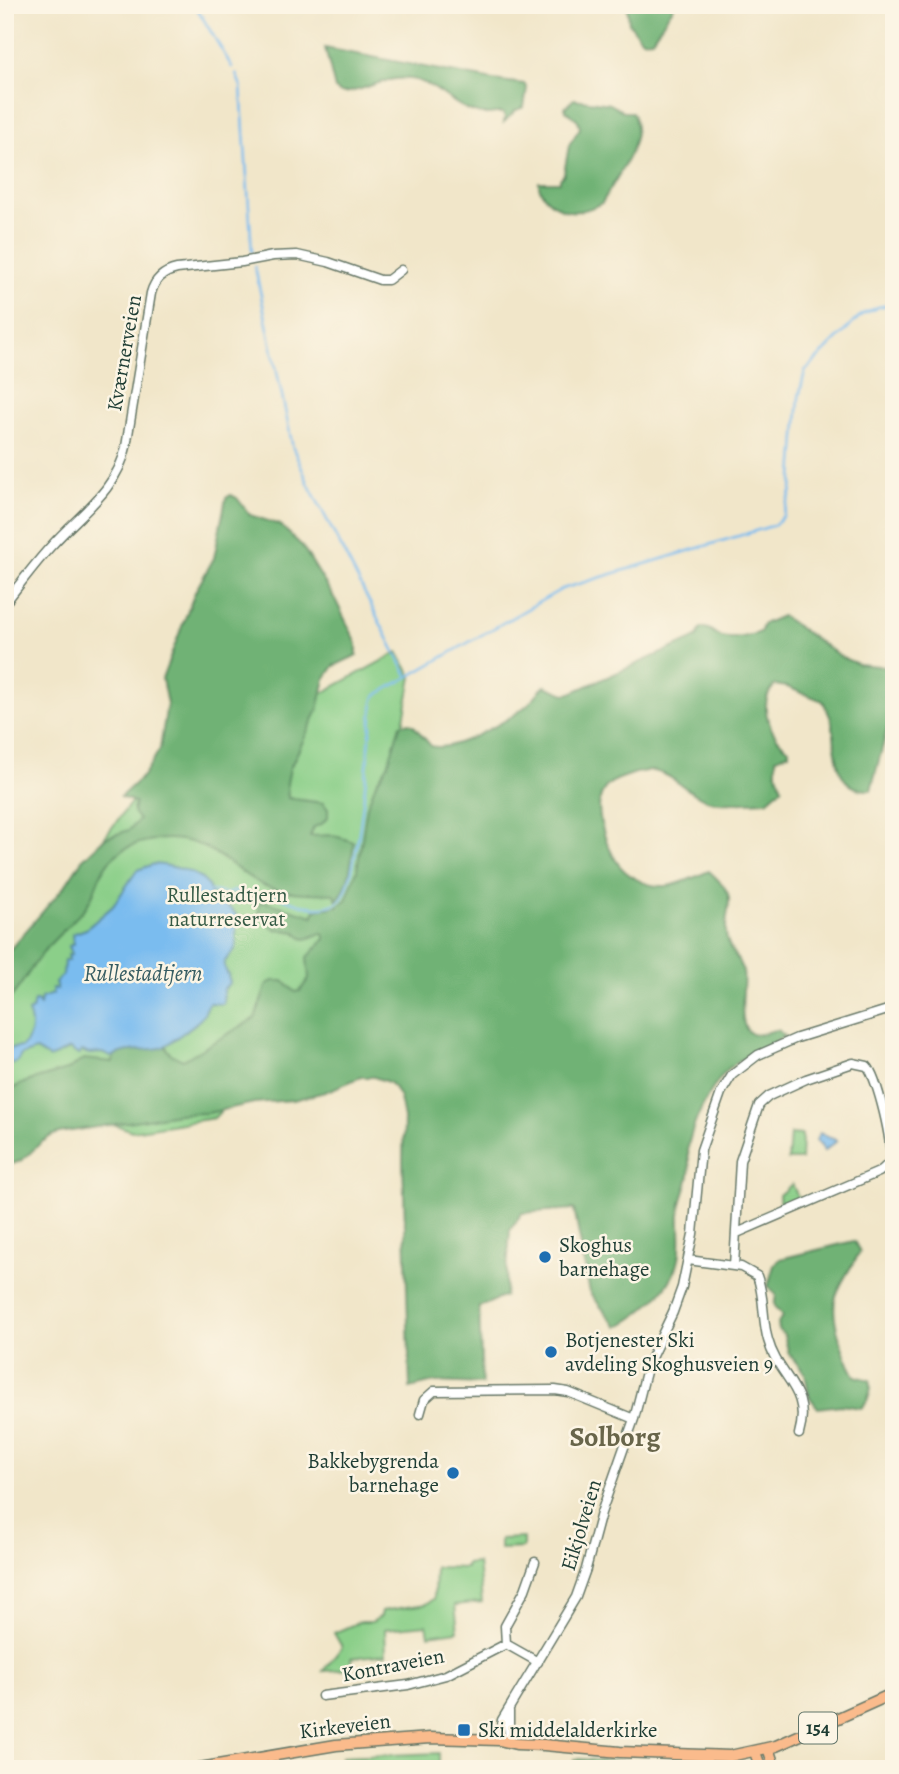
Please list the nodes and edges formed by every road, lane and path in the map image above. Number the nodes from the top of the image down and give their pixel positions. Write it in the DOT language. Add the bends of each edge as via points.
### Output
graph roads {
  1 [pos="401,270"];
  2 [pos="5,603"];
  3 [pos="894,1008"];
  4 [pos="737,1233"];
  5 [pos="688,1260"];
  6 [pos="734,1266"];
  7 [pos="420,1414"];
  8 [pos="634,1419"];
  9 [pos="799,1434"];
  10 [pos="535,1562"];
  11 [pos="506,1644"];
  12 [pos="538,1662"];
  13 [pos="894,1693"];
  14 [pos="323,1696"];
  15 [pos="505,1740"];
  16 [pos="768,1748"];
  17 [pos="755,1752"];
  18 [pos="194,1769"];
  19 [pos="761,1769"];
  20 [pos="775,1769"];
  1 -- 2 [label="street, Kværnerveien" via="380,280 289,255 163,274 151,293 119,471"];
  3 -- 5 [label="street, Eikjolveien" via="772,1048 732,1075 701,1150"];
  4 -- 4 [label="street" via="740,1161 761,1102 841,1067 853,1063 867,1066 877,1082 891,1150 888,1163 879,1172"];
  4 -- 6 [label="street"];
  5 -- 6 [label="street"];
  5 -- 8 [label="street, Eikjolveien" via="673,1312 648,1364"];
  6 -- 9 [label="street" via="747,1269 758,1279 768,1342 801,1402"];
  7 -- 8 [label="street" via="424,1400 434,1391 555,1390"];
  8 -- 12 [label="street, Eikjolveien" via="576,1597"];
  10 -- 11 [label="street" via="505,1626"];
  11 -- 12 [label="street"];
  11 -- 14 [label="street, Kontraveien" via="446,1675"];
  12 -- 15 [label="street, Eikjolveien" via="502,1720"];
  13 -- 16 [label="main road, 154"];
  15 -- 17 [label="main road, Kirkeveien / 154" via="529,1746 696,1757"];
  15 -- 18 [label="main road, Kirkeveien / 154" via="369,1741"];
  16 -- 17 [label="main road, 154"];
  16 -- 20 [label="main road"];
  17 -- 19 [label="main road"];
}
